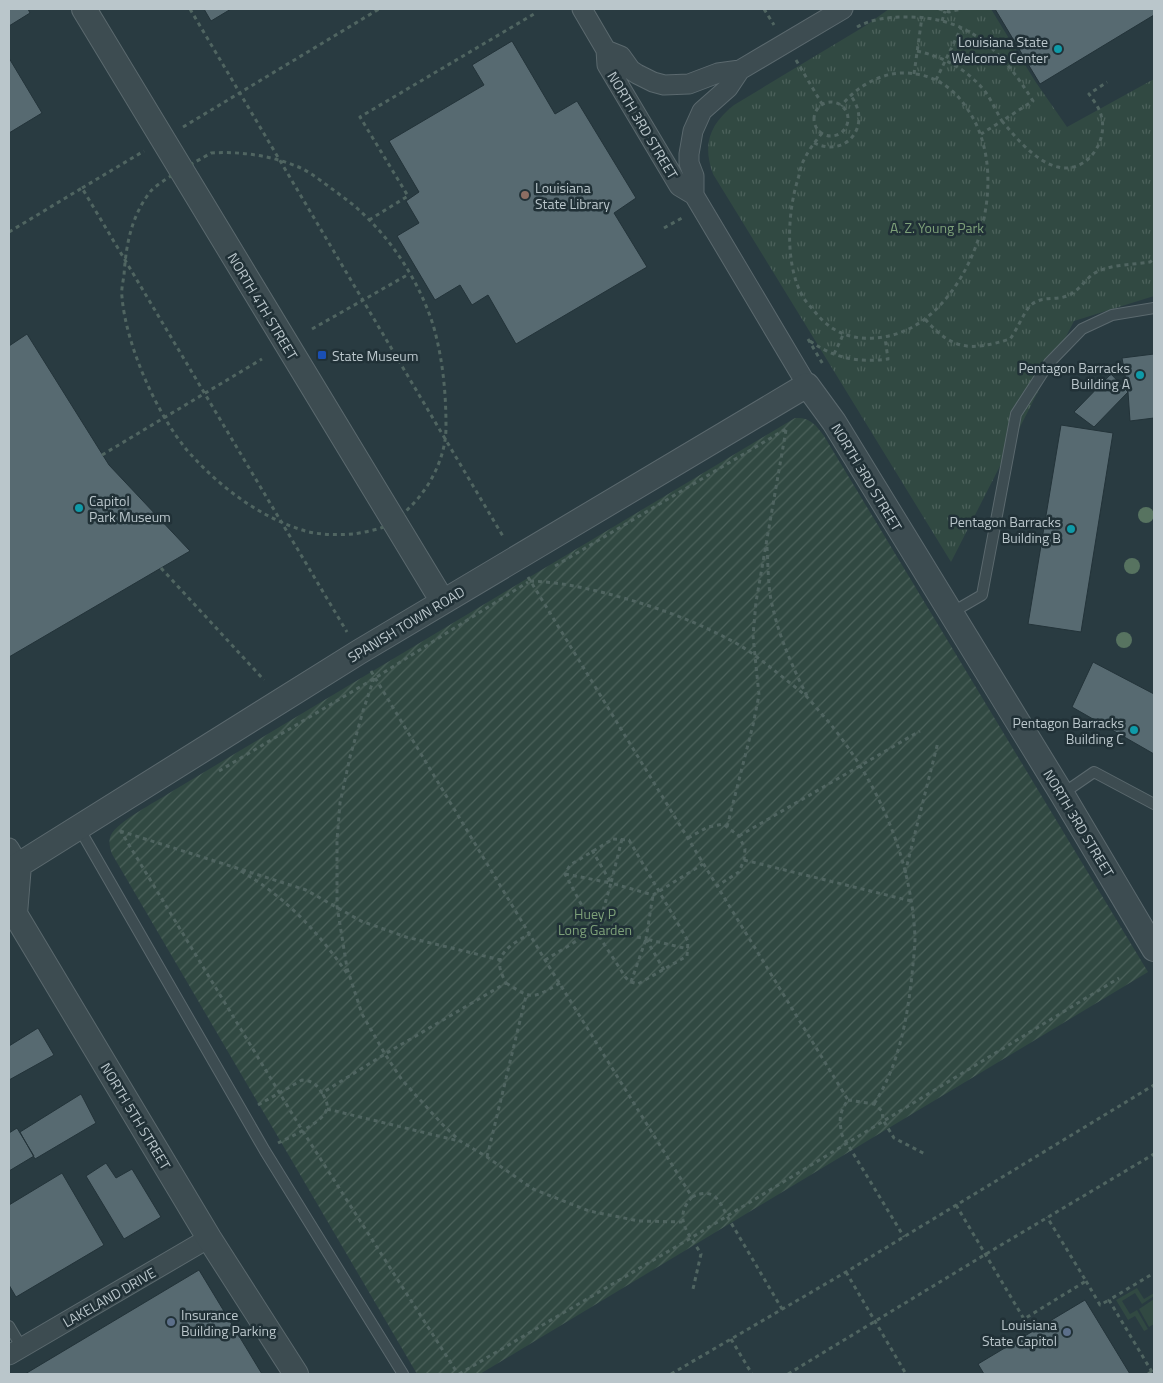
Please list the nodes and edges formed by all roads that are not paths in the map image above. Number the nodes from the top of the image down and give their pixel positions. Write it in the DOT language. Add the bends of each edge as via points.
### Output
graph roads {
  1 [pos="84,9"];
  2 [pos="582,9"];
  3 [pos="843,9"];
  4 [pos="606,50"];
  5 [pos="740,70"];
  6 [pos="694,195"];
  7 [pos="1154,308"];
  8 [pos="807,385"];
  9 [pos="443,602"];
  10 [pos="951,614"];
  11 [pos="1062,794"];
  12 [pos="1154,804"];
  13 [pos="79,828"];
  14 [pos="12,861"];
  15 [pos="1154,949"];
  16 [pos="209,1238"];
  17 [pos="9,1326"];
  18 [pos="15,1352"];
  19 [pos="296,1374"];
  20 [pos="403,1374"];
  1 -- 9 [label="street, NORTH 4TH STREET"];
  2 -- 4 [label="street, NORTH 3RD STREET"];
  3 -- 5 [label="street"];
  4 -- 5 [label="street" via="621,56 637,74 664,85 689,84 718,73"];
  4 -- 6 [label="street, NORTH 3RD STREET" via="607,65 679,186"];
  5 -- 6 [label="street" via="728,88 709,104 690,141 689,163 694,176"];
  6 -- 8 [label="street, NORTH 3RD STREET"];
  7 -- 10 [label="lane" via="1112,315 1082,329 1049,363 1016,414 982,595"];
  8 -- 9 [label="street, SPANISH TOWN ROAD"];
  8 -- 10 [label="street, NORTH 3RD STREET" via="834,422"];
  9 -- 13 [label="street, SPANISH TOWN ROAD"];
  10 -- 11 [label="street, NORTH 3RD STREET"];
  11 -- 12 [label="lane" via="1094,772"];
  11 -- 15 [label="street, NORTH 3RD STREET"];
  13 -- 14 [label="street, SPANISH TOWN ROAD"];
  13 -- 20 [label="lane" via="243,1114"];
  14 -- 16 [label="street, NORTH 5TH STREET" via="15,914"];
  16 -- 18 [label="street, LAKELAND DRIVE"];
  16 -- 19 [label="street, NORTH 5TH STREET"];
  17 -- 18 [label="lane"];
}
